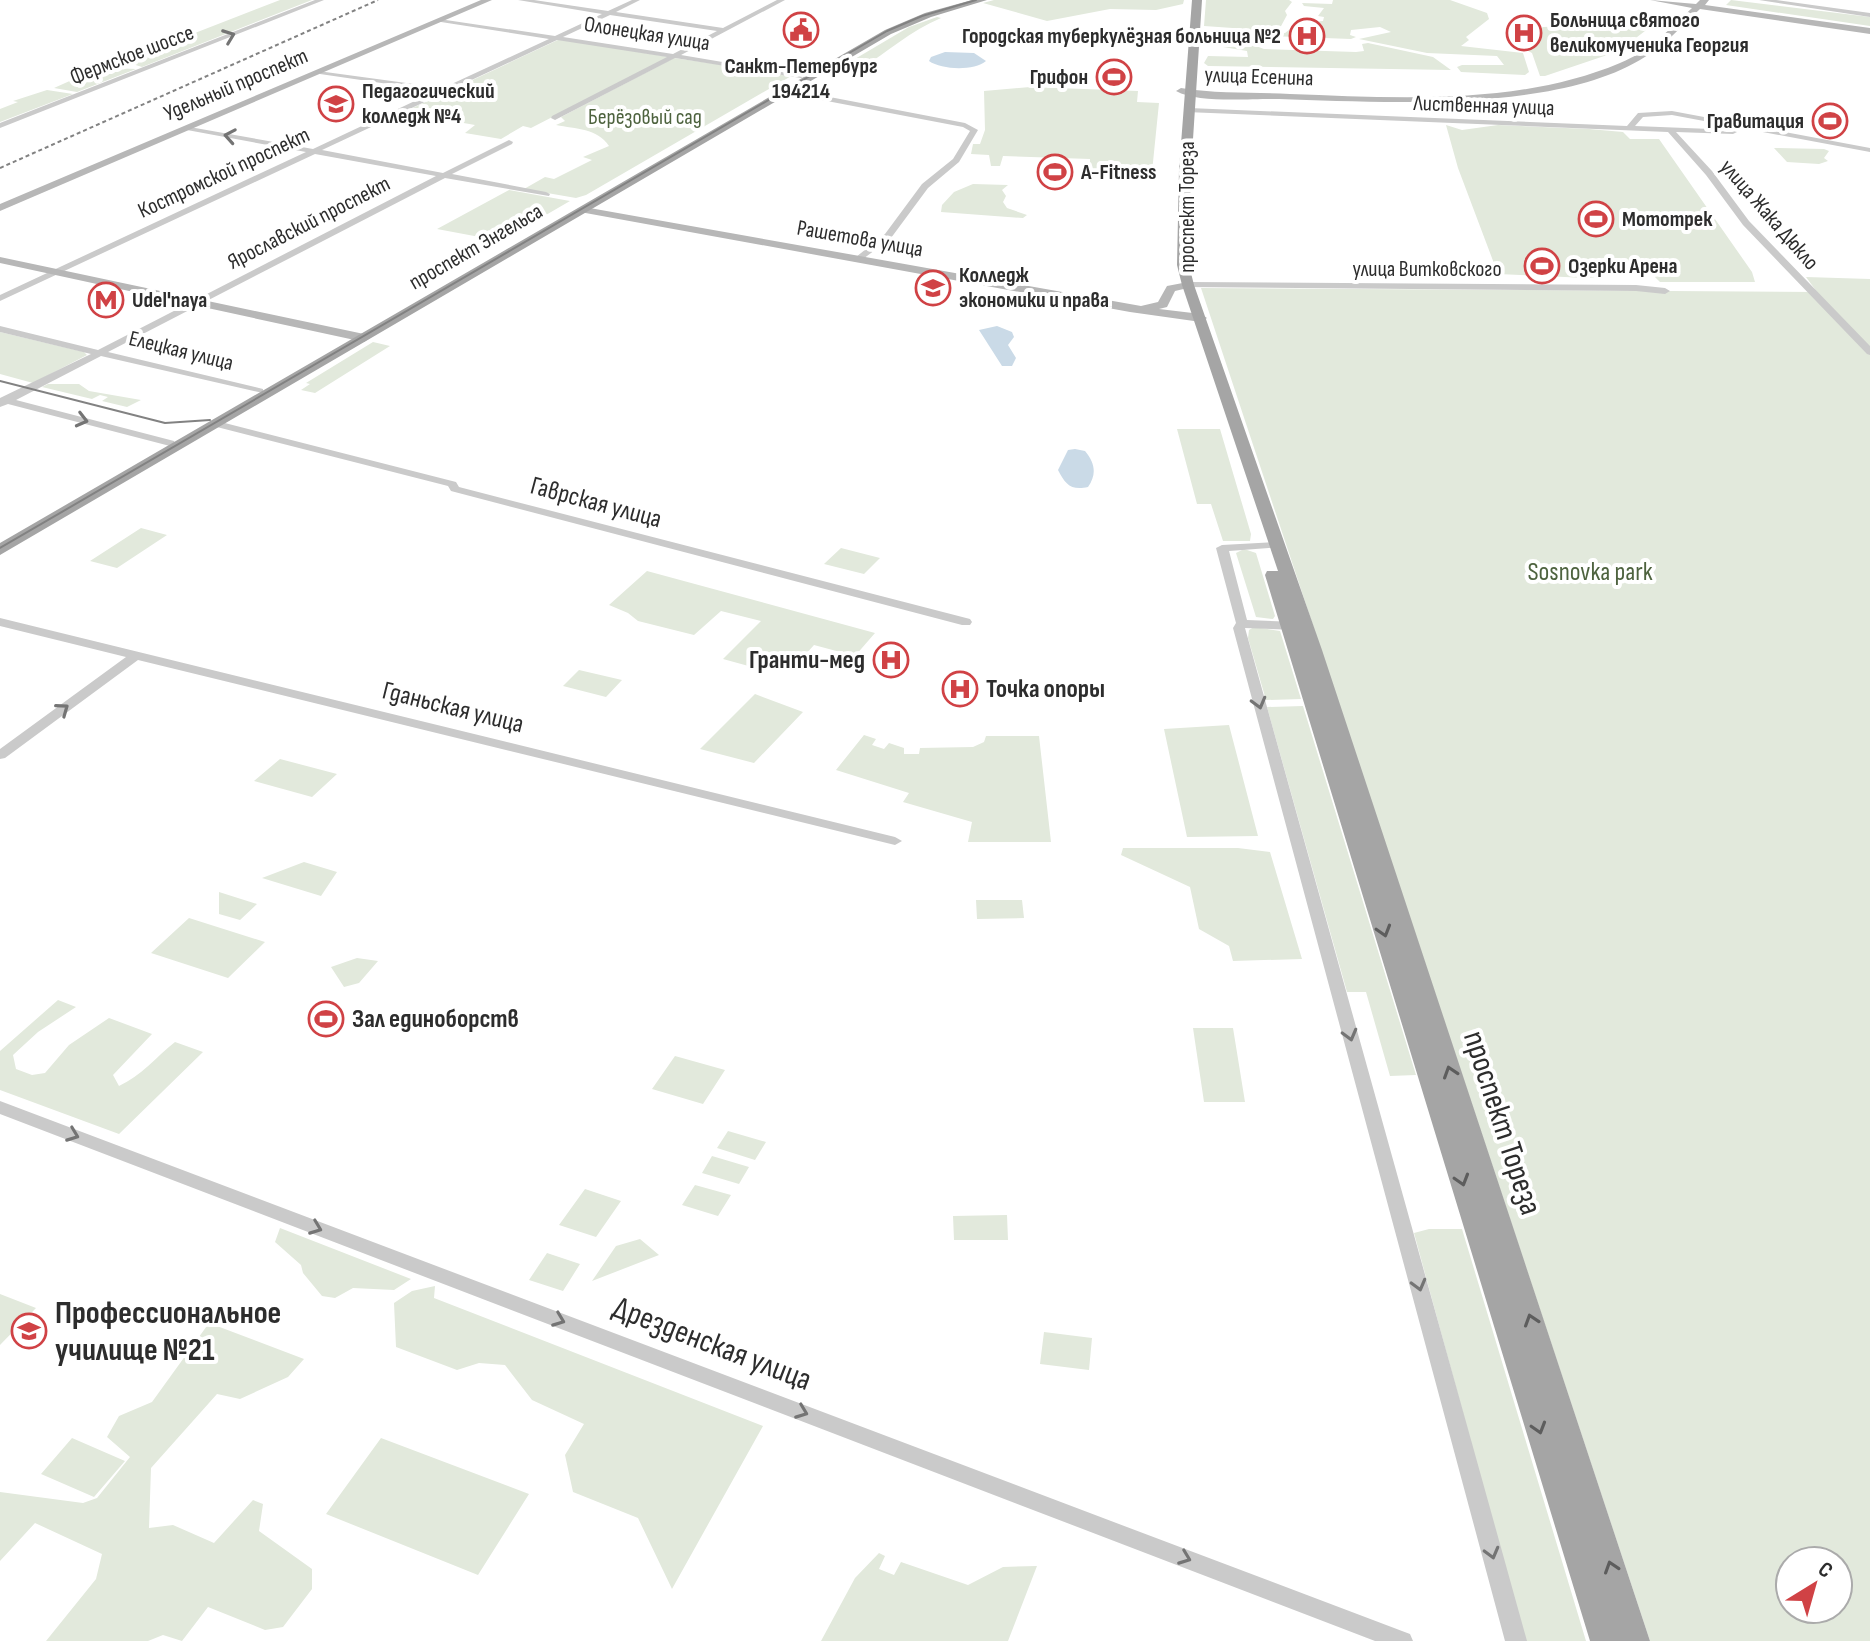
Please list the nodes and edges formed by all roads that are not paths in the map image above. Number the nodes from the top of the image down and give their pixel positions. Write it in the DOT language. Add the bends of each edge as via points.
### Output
graph roads {
  1 [pos="321,0"];
  2 [pos="488,0"];
  3 [pos="521,0"];
  4 [pos="637,0"];
  5 [pos="782,0"];
  6 [pos="964,0"];
  7 [pos="982,0"];
  8 [pos="1189,0"];
  9 [pos="1197,0"];
  10 [pos="1654,0"];
  11 [pos="1762,0"];
  12 [pos="1695,2"];
  13 [pos="609,13"];
  14 [pos="1870,15"];
  15 [pos="441,20"];
  16 [pos="1870,29"];
  17 [pos="724,30"];
  18 [pos="556,38"];
  19 [pos="674,56"];
  20 [pos="320,72"];
  21 [pos="801,76"];
  22 [pos="443,91"];
  23 [pos="788,91"];
  24 [pos="1187,91"];
  25 [pos="1189,110"];
  26 [pos="555,118"];
  27 [pos="0,126"];
  28 [pos="187,128"];
  29 [pos="1628,129"];
  30 [pos="1670,130"];
  31 [pos="1769,131"];
  32 [pos="509,142"];
  33 [pos="1870,150"];
  34 [pos="312,151"];
  35 [pos="444,176"];
  36 [pos="546,194"];
  37 [pos="0,208"];
  38 [pos="579,209"];
  39 [pos="859,259"];
  40 [pos="0,260"];
  41 [pos="55,272"];
  42 [pos="1182,285"];
  43 [pos="1665,291"];
  44 [pos="0,298"];
  45 [pos="198,303"];
  46 [pos="1130,308"];
  47 [pos="1196,318"];
  48 [pos="0,329"];
  49 [pos="358,337"];
  50 [pos="1870,352"];
  51 [pos="101,353"];
  52 [pos="259,391"];
  53 [pos="2,401"];
  54 [pos="217,424"];
  55 [pos="170,443"];
  56 [pos="0,541"];
  57 [pos="1270,545"];
  58 [pos="0,550"];
  59 [pos="0,622"];
  60 [pos="966,622"];
  61 [pos="1240,625"];
  62 [pos="1297,626"];
  63 [pos="136,655"];
  64 [pos="0,755"];
  65 [pos="895,841"];
  66 [pos="0,1107"];
  67 [pos="1402,1641"];
  68 [pos="1516,1641"];
  69 [pos="1605,1641"];
  70 [pos="1635,1641"];
  27 -- 1 [label="street, Фермское шоссе, one-way"];
  2 -- 15 [label="street, Удельный проспект"];
  3 -- 13 [label="street"];
  4 -- 13 [label="street, Костромской проспект"];
  5 -- 17 [label="street"];
  6 -- 21 [label="main road, проспект Энгельса" via="891,24"];
  7 -- 23 [label="main road, проспект Энгельса" via="903,24"];
  8 -- 24 [label="main road, проспект Тореза"];
  9 -- 24 [label="main road, проспект Тореза"];
  10 -- 12 [label="street"];
  11 -- 14 [label="street"];
  12 -- 16 [label="street"];
  12 -- 24 [label="street, улица Есенина" via="1653,48 1622,66 1565,82 1513,91 1387,99"];
  13 -- 17 [label="street"];
  13 -- 18 [label="street, Костромской проспект"];
  15 -- 18 [label="street, Олонецкая улица"];
  15 -- 20 [label="street, Удельный проспект"];
  17 -- 19 [label="street"];
  18 -- 19 [label="street, Олонецкая улица"];
  18 -- 22 [label="street, Костромской проспект"];
  19 -- 21 [label="street, Олонецкая улица"];
  19 -- 26 [label="street"];
  20 -- 22 [label="street"];
  20 -- 28 [label="street, Удельный проспект"];
  21 -- 38 [label="main road, проспект Энгельса"];
  22 -- 34 [label="street, Костромской проспект"];
  23 -- 38 [label="main road, проспект Энгельса"];
  23 -- 39 [label="street" via="974,130 956,160 925,186 888,236"];
  24 -- 25 [label="main road, проспект Тореза"];
  24 -- 42 [label="main road, проспект Тореза" via="1172,253"];
  25 -- 29 [label="street, Лиственная улица"];
  25 -- 42 [label="main road, проспект Тореза"];
  34 -- 28 [label="street, one-way"];
  28 -- 37 [label="street, Удельный проспект"];
  29 -- 30 [label="street"];
  29 -- 31 [label="street, Лиственная улица" via="1641,115 1665,113"];
  30 -- 31 [label="street, Лиственная улица"];
  30 -- 50 [label="street, улица Жака Дюкло" via="1746,223"];
  31 -- 33 [label="street, Лиственная улица"];
  32 -- 35 [label="street, Ярославский проспект"];
  34 -- 35 [label="street"];
  34 -- 41 [label="street, Костромской проспект"];
  35 -- 36 [label="street"];
  35 -- 45 [label="street, Ярославский проспект"];
  38 -- 39 [label="street, Рашетова улица"];
  38 -- 49 [label="main road, проспект Энгельса"];
  39 -- 46 [label="street, Рашетова улица"];
  40 -- 41 [label="street"];
  41 -- 44 [label="street, Костромской проспект"];
  41 -- 45 [label="street"];
  42 -- 43 [label="street, улица Витковского"];
  42 -- 46 [label="street, Рашетова улица" via="1171,288 1160,306"];
  42 -- 47 [label="main road, проспект Тореза"];
  45 -- 49 [label="street"];
  45 -- 51 [label="street, Ярославский проспект"];
  46 -- 47 [label="street, Рашетова улица"];
  47 -- 57 [label="main road, проспект Тореза"];
  48 -- 51 [label="street, Елецкая улица"];
  49 -- 52 [label="main road, проспект Энгельса"];
  49 -- 54 [label="main road, проспект Энгельса"];
  51 -- 52 [label="street, Елецкая улица"];
  51 -- 53 [label="street, Ярославский проспект"];
  52 -- 55 [label="main road, проспект Энгельса"];
  53 -- 55 [label="street, one-way"];
  54 -- 58 [label="main road, проспект Энгельса"];
  54 -- 60 [label="street, Гаврская улица"];
  55 -- 56 [label="main road, проспект Энгельса"];
  57 -- 61 [label="street" via="1222,548"];
  57 -- 62 [label="main road, проспект Тореза"];
  59 -- 63 [label="street, Гданьская улица"];
  61 -- 62 [label="street"];
  61 -- 68 [label="street, one-way"];
  62 -- 69 [label="main road, проспект Тореза, one-way"];
  70 -- 62 [label="main road, проспект Тореза, one-way"];
  64 -- 63 [label="street, one-way"];
  63 -- 65 [label="street, Гданьская улица"];
  66 -- 67 [label="street, Дрезденская улица, one-way"];
}
